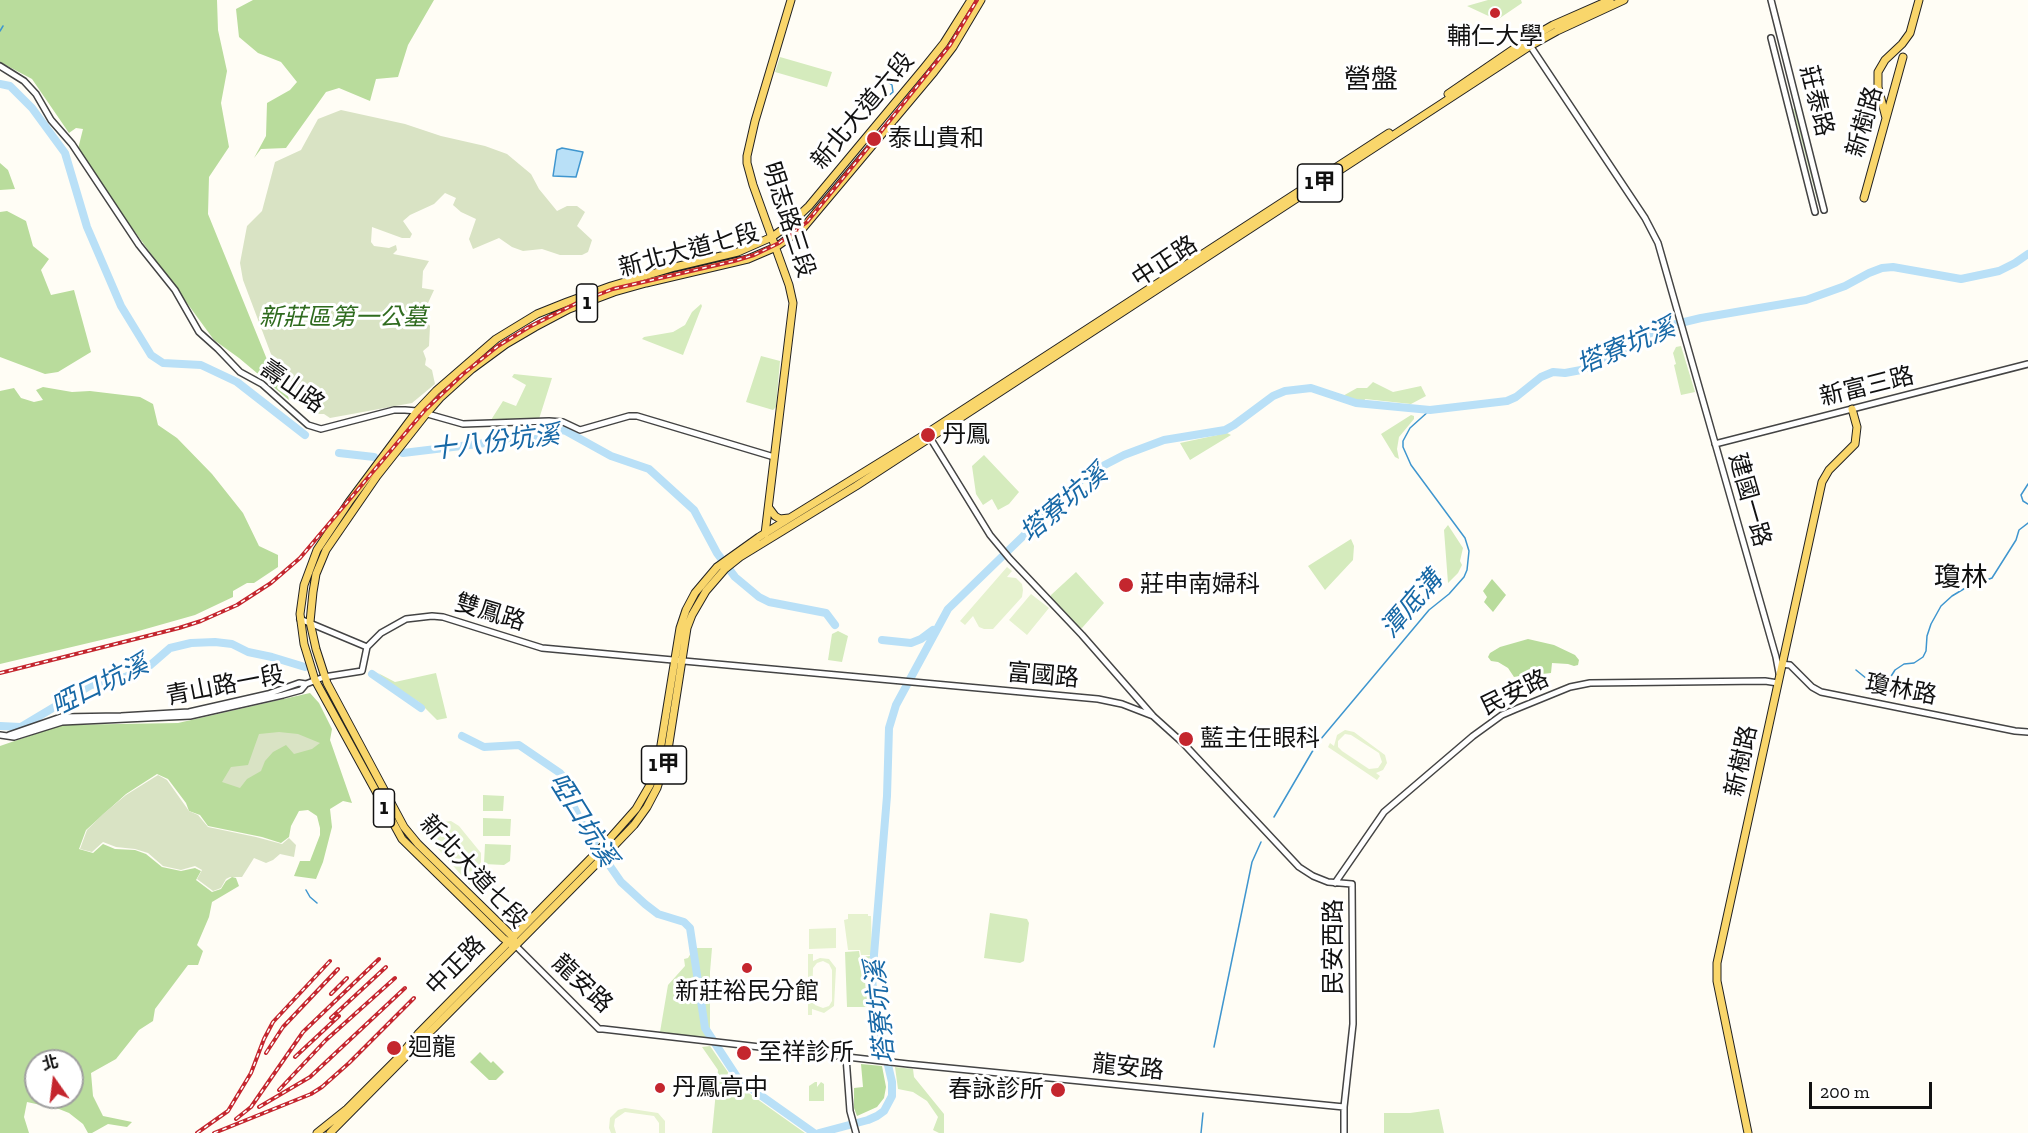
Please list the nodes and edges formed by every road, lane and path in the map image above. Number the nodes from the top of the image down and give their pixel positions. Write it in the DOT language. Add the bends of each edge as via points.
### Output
graph roads {
  1 [pos="791,0"];
  2 [pos="971,0"];
  3 [pos="981,0"];
  4 [pos="1610,0"];
  5 [pos="1624,0"];
  6 [pos="1771,0"];
  7 [pos="1919,0"];
  8 [pos="1562,25"];
  9 [pos="1771,38"];
  10 [pos="1529,43"];
  11 [pos="1903,57"];
  12 [pos="2,67"];
  13 [pos="1886,120"];
  14 [pos="1864,198"];
  15 [pos="1824,210"];
  16 [pos="1815,212"];
  17 [pos="772,237"];
  18 [pos="776,247"];
  19 [pos="2028,364"];
  20 [pos="1852,409"];
  21 [pos="417,411"];
  22 [pos="426,414"];
  23 [pos="929,435"];
  24 [pos="1715,444"];
  25 [pos="774,457"];
  26 [pos="768,507"];
  27 [pos="791,517"];
  28 [pos="765,533"];
  29 [pos="764,543"];
  30 [pos="726,564"];
  31 [pos="300,619"];
  32 [pos="310,622"];
  33 [pos="368,647"];
  34 [pos="677,662"];
  35 [pos="1780,664"];
  36 [pos="324,676"];
  37 [pos="315,680"];
  38 [pos="1779,680"];
  39 [pos="1153,716"];
  40 [pos="2028,732"];
  41 [pos="0,735"];
  42 [pos="607,848"];
  43 [pos="1335,883"];
  44 [pos="510,940"];
  45 [pos="516,946"];
  46 [pos="846,1056"];
  47 [pos="1344,1107"];
  48 [pos="856,1131"];
  49 [pos="324,1132"];
  50 [pos="1344,1133"];
  51 [pos="1748,1133"];
  1 -- 17 [label="main road, 明志路三段" via="747,156"];
  2 -- 17 [label="main road, 新北大道六段 / 1" via="944,43 889,112 809,206"];
  3 -- 18 [label="main road, 新北大道六段 / 1" via="946,56 809,223"];
  4 -- 8 [label="main road, 中正路 / 1甲"];
  5 -- 8 [label="main road, 中正路 / 1甲"];
  6 -- 15 [label="street, 莊泰路"];
  7 -- 13 [label="main road" via="1910,33 1878,72"];
  8 -- 10 [label="main road, 中正路 / 1甲"];
  9 -- 16 [label="street, 莊泰路"];
  10 -- 23 [label="main road, 中正路 / 1甲"];
  10 -- 24 [label="street, 建國一路" via="1645,218 1661,250"];
  11 -- 13 [label="main road, 新樹路"];
  12 -- 21 [label="street, 壽山路" via="30,87 180,298 199,332 240,372 262,384 306,424 321,429 394,410"];
  13 -- 14 [label="main road, 新樹路"];
  17 -- 18 [label="main road, 明志路三段"];
  17 -- 21 [label="main road, 新北大道七段 / 1" via="738,252 611,286 537,314 496,339"];
  18 -- 22 [label="main road, 新北大道七段 / 1" via="748,259 614,292 566,311 497,351"];
  18 -- 25 [label="main road, 明志路三段" via="793,303"];
  19 -- 20 [label="street, 新富三路"];
  20 -- 24 [label="street, 新富三路"];
  20 -- 35 [label="main road, 新樹路" via="1857,427 1855,444 1822,482"];
  21 -- 22 [label="street, 壽山路"];
  21 -- 31 [label="main road, 新北大道七段 / 1" via="316,550 304,585"];
  22 -- 25 [label="street, 壽山路" via="463,424 563,422 580,430 637,416"];
  22 -- 32 [label="main road, 新北大道七段 / 1" via="376,476 326,550 312,592"];
  23 -- 27 [label="main road, 中正路 / 1甲"];
  23 -- 29 [label="main road, 中正路 / 1甲"];
  23 -- 39 [label="street" via="993,539"];
  24 -- 35 [label="street, 建國一路"];
  25 -- 26 [label="main road, 明志路三段"];
  26 -- 27 [label="main road" via="780,519"];
  26 -- 28 [label="main road, 明志路三段"];
  27 -- 28 [label="main road, 中正路 / 1甲"];
  28 -- 29 [label="main road, 明志路三段"];
  28 -- 30 [label="main road, 中正路 / 1甲"];
  29 -- 30 [label="main road, 中正路 / 1甲"];
  30 -- 34 [label="main road, 中正路 / 1甲" via="705,579 686,610"];
  31 -- 32 [label="street"];
  31 -- 37 [label="main road, 新北大道七段 / 1"];
  32 -- 33 [label="street"];
  32 -- 36 [label="main road, 新北大道七段 / 1"];
  33 -- 34 [label="street, 雙鳳路" via="397,623 432,616 542,648"];
  33 -- 36 [label="street" via="362,671"];
  34 -- 39 [label="street, 富國路" via="1098,699"];
  34 -- 42 [label="main road, 中正路 / 1甲" via="654,786"];
  35 -- 38 [label="main road, 新樹路"];
  35 -- 40 [label="street, 瓊林路" via="1790,665 1821,692"];
  36 -- 37 [label="street, 青山路一段"];
  36 -- 44 [label="main road, 新北大道七段 / 1" via="404,827"];
  37 -- 41 [label="street, 青山路一段" via="301,690 194,715 62,722 14,737"];
  37 -- 44 [label="main road, 新北大道七段 / 1" via="398,833"];
  38 -- 43 [label="street, 民安路" via="1590,682 1544,696 1502,716 1473,736 1389,807"];
  38 -- 51 [label="main road, 新樹路" via="1717,963 1717,981"];
  39 -- 43 [label="street, 民安西路" via="1299,867"];
  42 -- 44 [label="main road, 中正路 / 1甲" via="595,854"];
  42 -- 45 [label="main road, 中正路 / 1甲" via="599,862"];
  43 -- 47 [label="street, 民安西路" via="1353,884 1353,1024"];
  44 -- 45 [label="main road, 新北大道七段"];
  44 -- 49 [label="main road, 中正路"];
  45 -- 46 [label="street, 龍安路" via="599,1029"];
  45 -- 49 [label="main road, 中正路"];
  46 -- 47 [label="street, 龍安路"];
  46 -- 48 [label="street" via="850,1115"];
  47 -- 50 [label="street, 民安西路"];
}
